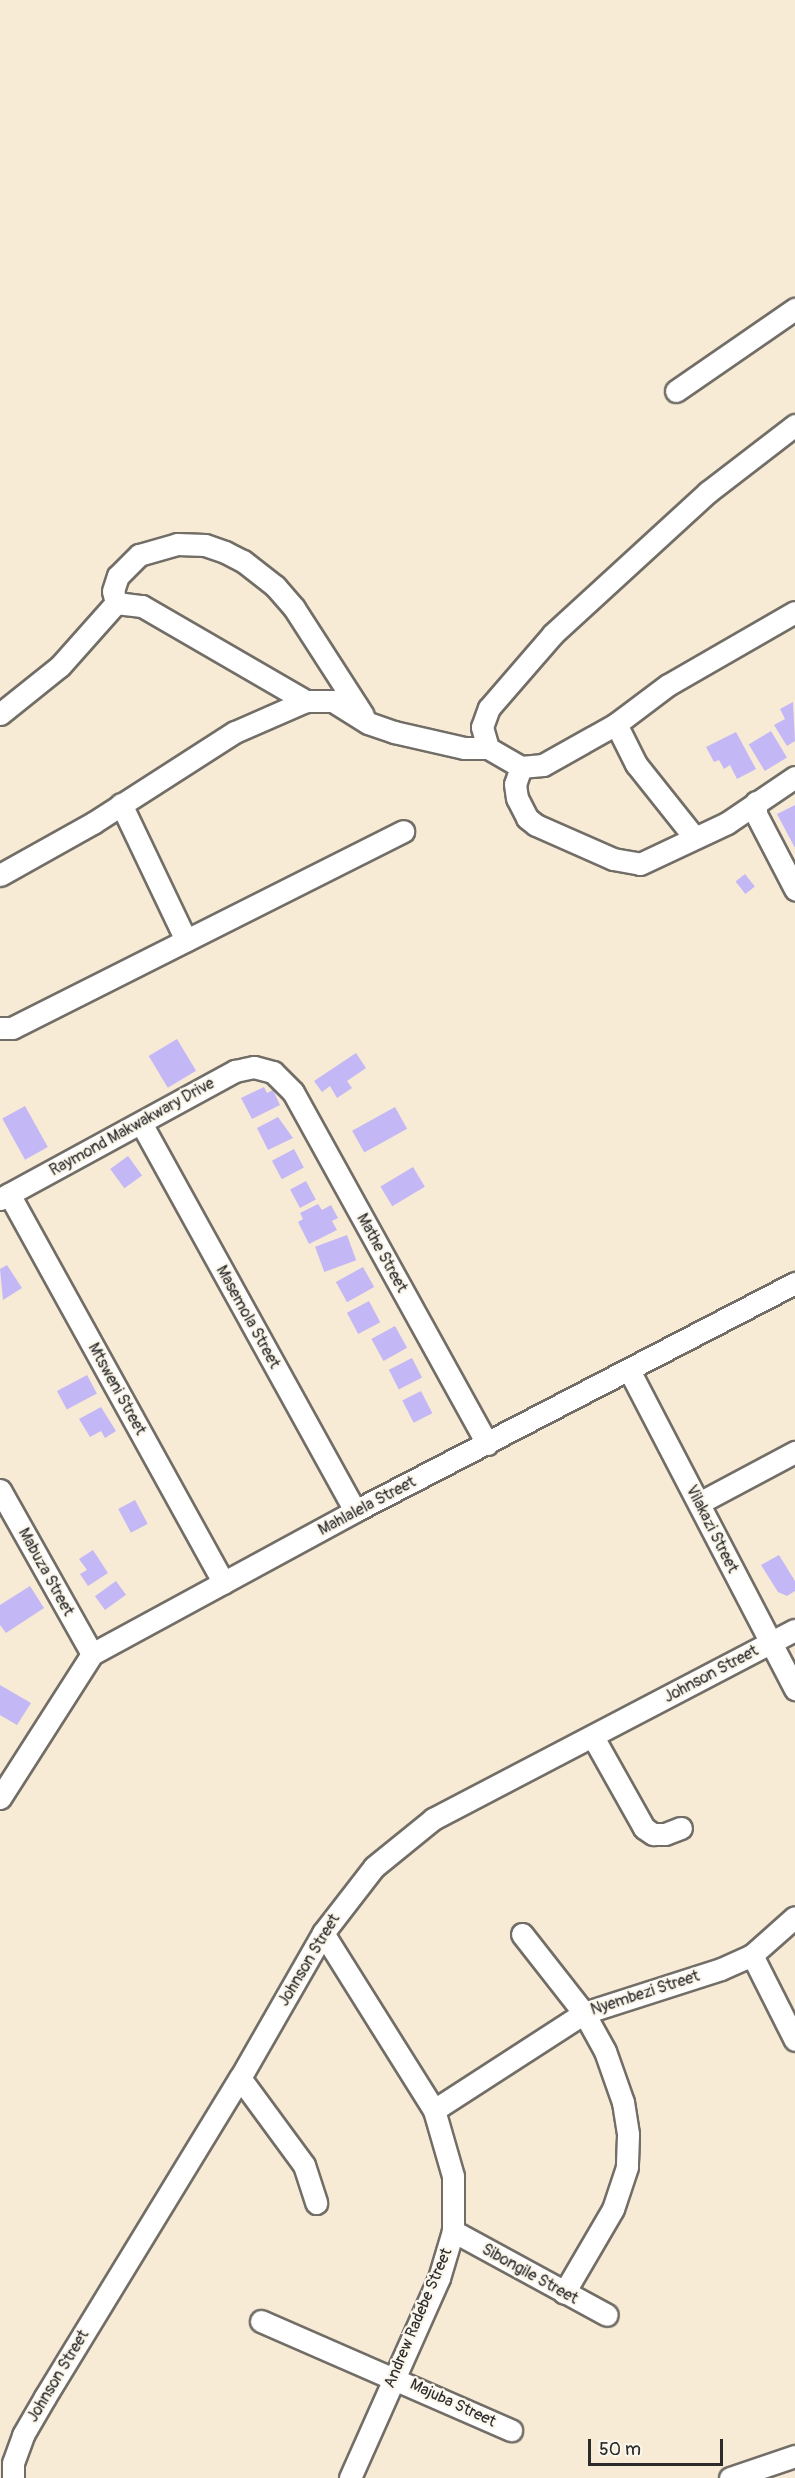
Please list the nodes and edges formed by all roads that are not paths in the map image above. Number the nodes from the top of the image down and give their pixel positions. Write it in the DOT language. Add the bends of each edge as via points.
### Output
graph roads {
  1 [pos="795,309"];
  2 [pos="676,391"];
  3 [pos="795,425"];
  4 [pos="116,603"];
  5 [pos="795,612"];
  6 [pos="306,701"];
  7 [pos="0,714"];
  8 [pos="368,723"];
  9 [pos="616,724"];
  10 [pos="488,748"];
  11 [pos="520,767"];
  12 [pos="795,777"];
  13 [pos="756,802"];
  14 [pos="121,804"];
  15 [pos="403,831"];
  16 [pos="694,837"];
  17 [pos="0,875"];
  18 [pos="795,889"];
  19 [pos="186,940"];
  20 [pos="0,1028"];
  21 [pos="267,1070"];
  22 [pos="141,1123"];
  23 [pos="4,1197"];
  24 [pos="795,1283"];
  25 [pos="629,1370"];
  26 [pos="487,1444"];
  27 [pos="795,1452"];
  28 [pos="0,1490"];
  29 [pos="699,1503"];
  30 [pos="355,1511"];
  31 [pos="224,1583"];
  32 [pos="795,1630"];
  33 [pos="770,1643"];
  34 [pos="92,1654"];
  35 [pos="795,1689"];
  36 [pos="592,1737"];
  37 [pos="0,1798"];
  38 [pos="681,1828"];
  39 [pos="795,1917"];
  40 [pos="323,1933"];
  41 [pos="522,1934"];
  42 [pos="752,1955"];
  43 [pos="584,2013"];
  44 [pos="795,2040"];
  45 [pos="240,2078"];
  46 [pos="434,2110"];
  47 [pos="316,2203"];
  48 [pos="453,2231"];
  49 [pos="564,2293"];
  50 [pos="607,2315"];
  51 [pos="261,2321"];
  52 [pos="394,2376"];
  53 [pos="511,2430"];
  54 [pos="795,2456"];
  55 [pos="9,2464"];
  56 [pos="350,2478"];
  57 [pos="730,2478"];
  1 -- 2 [label="street"];
  3 -- 10 [label="street" via="708,492 553,634 489,708 482,726"];
  4 -- 6 [label="street" via="142,606"];
  4 -- 7 [label="street" via="60,666"];
  4 -- 8 [label="street" via="118,576 139,555 177,543 205,545 225,552 275,586 294,608"];
  5 -- 9 [label="street" via="668,685"];
  6 -- 8 [label="street" via="333,700"];
  6 -- 14 [label="street" via="234,732"];
  8 -- 10 [label="street" via="444,744"];
  9 -- 11 [label="street" via="543,765"];
  9 -- 16 [label="street" via="636,764"];
  10 -- 11 [label="street"];
  11 -- 16 [label="street" via="515,784 527,818 613,859 650,862"];
  12 -- 13 [label="street"];
  13 -- 16 [label="street" via="728,823"];
  13 -- 18 [label="street" via="756,814"];
  14 -- 17 [label="street"];
  14 -- 19 [label="street"];
  15 -- 19 [label="street"];
  19 -- 20 [label="street" via="12,1028"];
  21 -- 22 [label="street, Raymond Makwakwary Drive" via="241,1068"];
  21 -- 26 [label="street, Mathe Street" via="279,1076 293,1092"];
  22 -- 23 [label="street, Raymond Makwakwary Drive"];
  22 -- 30 [label="street, Masemola Street"];
  23 -- 31 [label="street, Mtsweni Street"];
  24 -- 25 [label="street, Mahlalela Street"];
  25 -- 26 [label="street, Mahlalela Street"];
  25 -- 29 [label="street, Vilakazi Street"];
  26 -- 30 [label="street, Mahlalela Street"];
  27 -- 29 [label="street"];
  28 -- 34 [label="street, Mabuza Street"];
  29 -- 33 [label="street, Vilakazi Street"];
  30 -- 31 [label="street, Mahlalela Street"];
  31 -- 34 [label="street, Mahlalela Street"];
  32 -- 33 [label="street, Johnson Street"];
  33 -- 35 [label="street, Vilakazi Street"];
  33 -- 36 [label="street, Johnson Street"];
  34 -- 37 [label="street, Mahlalela Street"];
  36 -- 38 [label="street" via="644,1828 653,1834 665,1834"];
  36 -- 40 [label="street, Johnson Street" via="413,1832 374,1867"];
  39 -- 42 [label="street, Nyembezi Street"];
  40 -- 45 [label="street, Johnson Street"];
  40 -- 46 [label="street, Andrew Radebe Street"];
  41 -- 43 [label="street"];
  42 -- 43 [label="street, Nyembezi Street" via="721,1969"];
  42 -- 44 [label="street"];
  43 -- 46 [label="street, Nyembezi Street"];
  43 -- 49 [label="street" via="605,2051 623,2102 627,2166 613,2209"];
  45 -- 47 [label="street" via="304,2165"];
  45 -- 55 [label="street, Johnson Street" via="57,2377"];
  46 -- 48 [label="street, Andrew Radebe Street" via="453,2176"];
  48 -- 49 [label="street, Sibongile Street"];
  48 -- 52 [label="street, Andrew Radebe Street" via="439,2278"];
  49 -- 50 [label="street, Sibongile Street"];
  51 -- 52 [label="street, Majuba Street"];
  52 -- 53 [label="street, Majuba Street"];
  52 -- 56 [label="street, Andrew Radebe Street"];
  54 -- 57 [label="street"];
}
